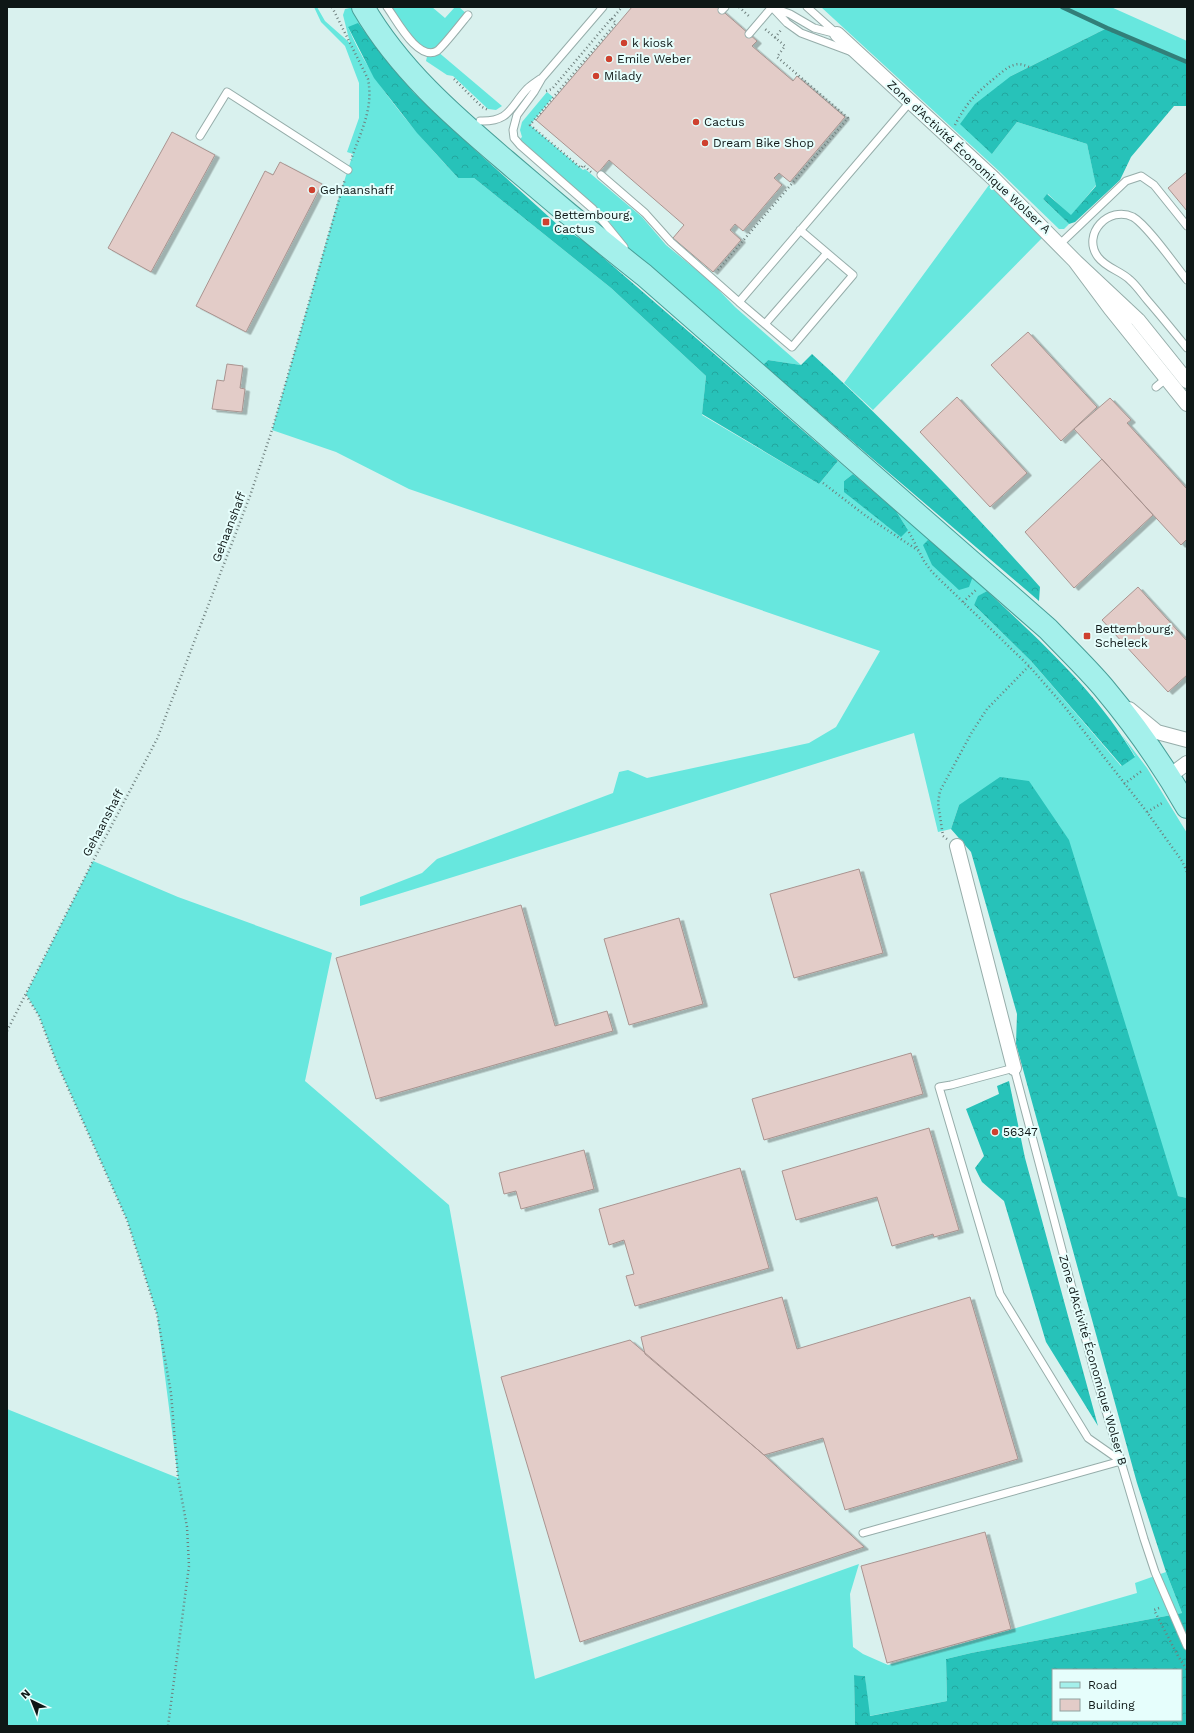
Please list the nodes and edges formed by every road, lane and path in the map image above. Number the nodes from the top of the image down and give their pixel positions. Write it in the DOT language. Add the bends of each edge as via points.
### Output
graph roads {
  1 [pos="332,7"];
  2 [pos="363,7"];
  3 [pos="379,7"];
  4 [pos="387,7"];
  5 [pos="603,7"];
  6 [pos="622,7"];
  7 [pos="739,7"];
  8 [pos="772,7"];
  9 [pos="807,7"];
  10 [pos="468,15"];
  11 [pos="612,19"];
  12 [pos="758,24"];
  13 [pos="783,29"];
  14 [pos="749,34"];
  15 [pos="836,34"];
  16 [pos="775,38"];
  17 [pos="388,45"];
  18 [pos="861,55"];
  19 [pos="1029,67"];
  20 [pos="542,78"];
  21 [pos="454,79"];
  22 [pos="541,97"];
  23 [pos="910,102"];
  24 [pos="486,117"];
  25 [pos="953,129"];
  26 [pos="200,136"];
  27 [pos="580,168"];
  28 [pos="348,170"];
  29 [pos="601,175"];
  30 [pos="1187,226"];
  31 [pos="800,230"];
  32 [pos="1060,244"];
  33 [pos="827,253"];
  34 [pos="1075,261"];
  35 [pos="644,275"];
  36 [pos="712,277"];
  37 [pos="1187,280"];
  38 [pos="739,302"];
  39 [pos="766,324"];
  40 [pos="1187,348"];
  41 [pos="1178,369"];
  42 [pos="1187,381"];
  43 [pos="1161,383"];
  44 [pos="1187,404"];
  45 [pos="823,483"];
  46 [pos="908,530"];
  47 [pos="919,551"];
  48 [pos="1029,666"];
  49 [pos="1102,686"];
  50 [pos="1187,740"];
  51 [pos="1187,763"];
  52 [pos="1147,768"];
  53 [pos="1124,784"];
  54 [pos="1177,788"];
  55 [pos="1147,812"];
  56 [pos="957,846"];
  57 [pos="1187,872"];
  58 [pos="26,994"];
  59 [pos="7,1030"];
  60 [pos="1014,1068"];
  61 [pos="1121,1461"];
  62 [pos="863,1533"];
  63 [pos="1168,1602"];
  64 [pos="1187,1646"];
  65 [pos="1187,1670"];
  66 [pos="168,1726"];
  1 -- 28 [label="path, Gehaanshaff" via="368,79 370,92 366,120"];
  2 -- 17 [label="main road"];
  3 -- 24 [label="main road" via="408,49 428,71"];
  4 -- 10 [label="lane" via="412,43 420,50 428,52 437,51"];
  5 -- 20 [label="lane"];
  6 -- 11 [label="path"];
  7 -- 12 [label="path"];
  8 -- 12 [label="lane"];
  8 -- 15 [label="lane, Zone d'Activité Économique Wolser A" via="814,28"];
  8 -- 18 [label="lane, Zone d'Activité Économique Wolser A" via="787,24 801,33"];
  9 -- 15 [label="lane, Zone d'Activité Économique Wolser A"];
  11 -- 22 [label="path" via="552,89"];
  11 -- 27 [label="path" via="616,23 530,125"];
  12 -- 14 [label="lane"];
  12 -- 16 [label="path"];
  13 -- 16 [label="path"];
  15 -- 18 [label="street, Zone d'Activité Économique Wolser A"];
  16 -- 36 [label="path" via="785,46 777,57 848,118"];
  17 -- 24 [label="main road" via="404,56 461,114 470,118"];
  17 -- 35 [label="main road" via="427,91 592,235"];
  18 -- 23 [label="street, Zone d'Activité Économique Wolser A"];
  19 -- 25 [label="path" via="1015,64 976,94 965,106"];
  20 -- 24 [label="lane" via="528,88 500,119 491,121"];
  20 -- 35 [label="lane" via="517,115 514,122 514,138 593,209"];
  21 -- 24 [label="path" via="482,107"];
  23 -- 31 [label="lane"];
  23 -- 32 [label="street, Zone d'Activité Économique Wolser A"];
  24 -- 35 [label="main road" via="588,214"];
  26 -- 28 [label="lane" via="226,92"];
  28 -- 58 [label="path, Gehaanshaff" via="253,489 157,739"];
  29 -- 36 [label="lane" via="645,213 670,242"];
  30 -- 32 [label="lane" via="1154,185 1141,176 1126,181"];
  31 -- 33 [label="lane"];
  31 -- 38 [label="lane"];
  32 -- 34 [label="street, Zone d'Activité Économique Wolser A"];
  33 -- 39 [label="lane"];
  33 -- 39 [label="lane" via="853,275 792,347"];
  34 -- 41 [label="street, Zone d'Activité Économique Wolser A" via="1138,320"];
  34 -- 43 [label="street, Zone d'Activité Économique Wolser A"];
  35 -- 49 [label="main road" via="1018,602 1048,629"];
  36 -- 38 [label="lane"];
  37 -- 40 [label="lane" via="1134,217 1122,214 1110,216 1100,223 1094,234 1093,246 1098,257 1130,279"];
  38 -- 39 [label="lane"];
  41 -- 42 [label="street, Zone d'Activité Économique Wolser A"];
  41 -- 43 [label="lane"];
  43 -- 44 [label="street, Zone d'Activité Économique Wolser A"];
  45 -- 47 [label="path" via="866,516"];
  46 -- 47 [label="path"];
  47 -- 48 [label="path" via="932,572"];
  48 -- 53 [label="path" via="1064,706"];
  48 -- 56 [label="path" via="987,709 940,791 938,803 943,836"];
  49 -- 50 [label="street" via="1157,732"];
  49 -- 54 [label="main road"];
  51 -- 54 [label="street"];
  52 -- 53 [label="path"];
  53 -- 55 [label="path"];
  54 -- 55 [label="path"];
  55 -- 57 [label="path" via="1182,860"];
  56 -- 60 [label="street"];
  58 -- 59 [label="path, Gehaanshaff"];
  58 -- 66 [label="path" via="39,1016 56,1061 127,1220 157,1314 171,1392 189,1566"];
  60 -- 61 [label="lane, Zone d'Activité Économique Wolser B" via="1094,1371"];
  60 -- 61 [label="lane" via="939,1087 1000,1294 1088,1438"];
  61 -- 62 [label="lane"];
  61 -- 63 [label="lane, Zone d'Activité Économique Wolser B" via="1144,1539"];
  63 -- 64 [label="lane, Zone d'Activité Économique Wolser B"];
  63 -- 65 [label="path" via="1154,1610"];
}
